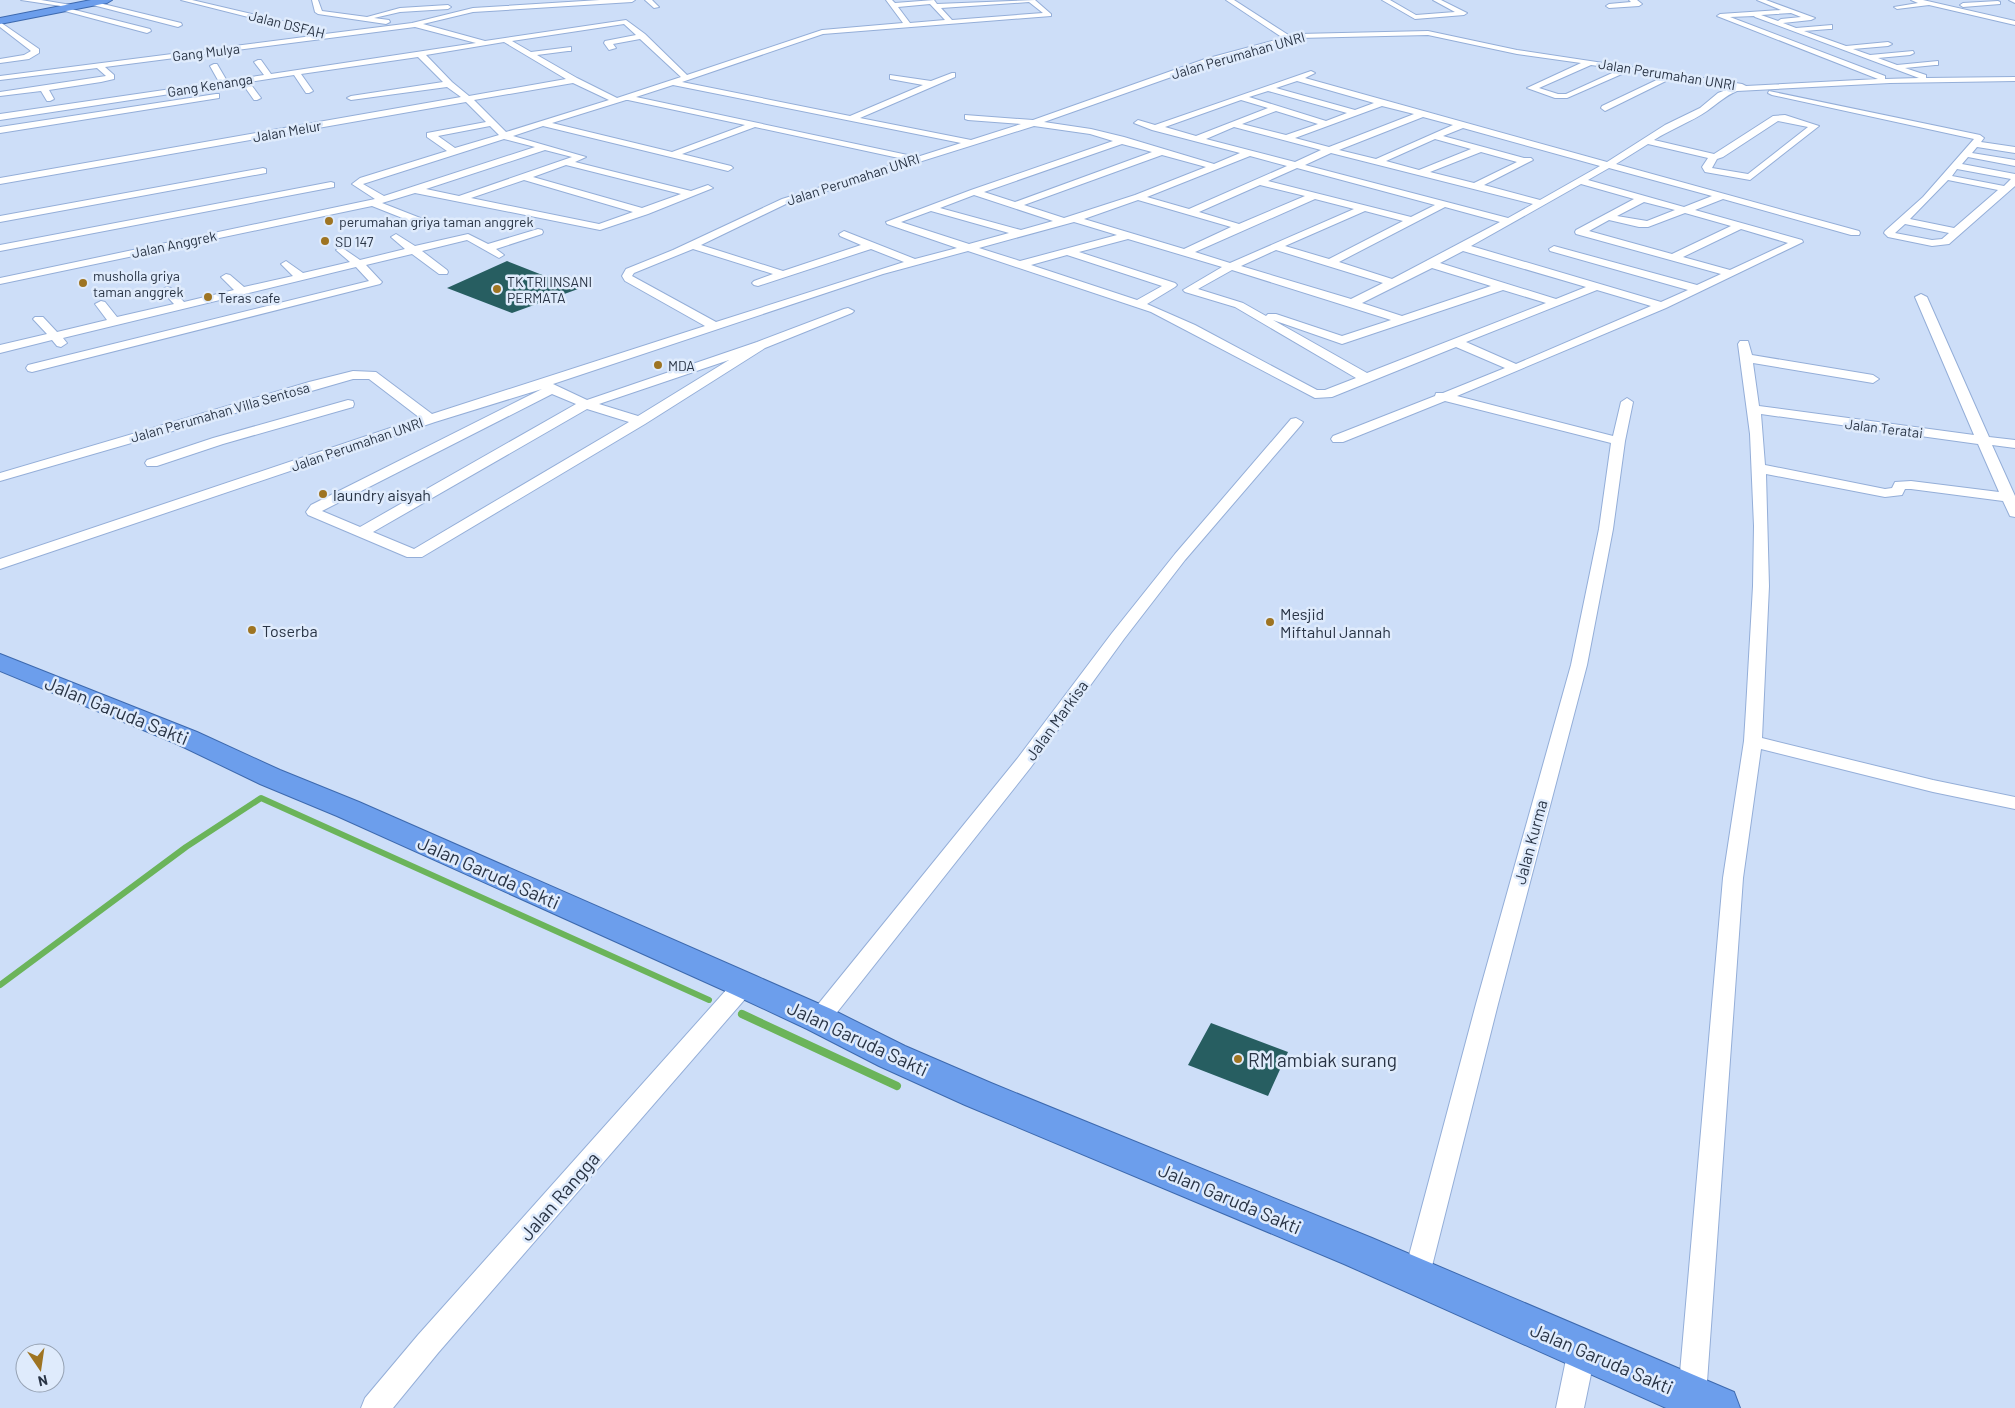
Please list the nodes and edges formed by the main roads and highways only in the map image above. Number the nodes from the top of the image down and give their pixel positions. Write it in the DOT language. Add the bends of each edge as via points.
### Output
graph roads {
  1 [pos="107,0"];
  2 [pos="0,23"];
  3 [pos="0,662"];
  4 [pos="1705,1402"];
  1 -- 2 [label="highway"];
  3 -- 4 [label="highway, Jalan Garuda Sakti" via="187,738 348,809 744,985 978,1094 1358,1251"];
}
